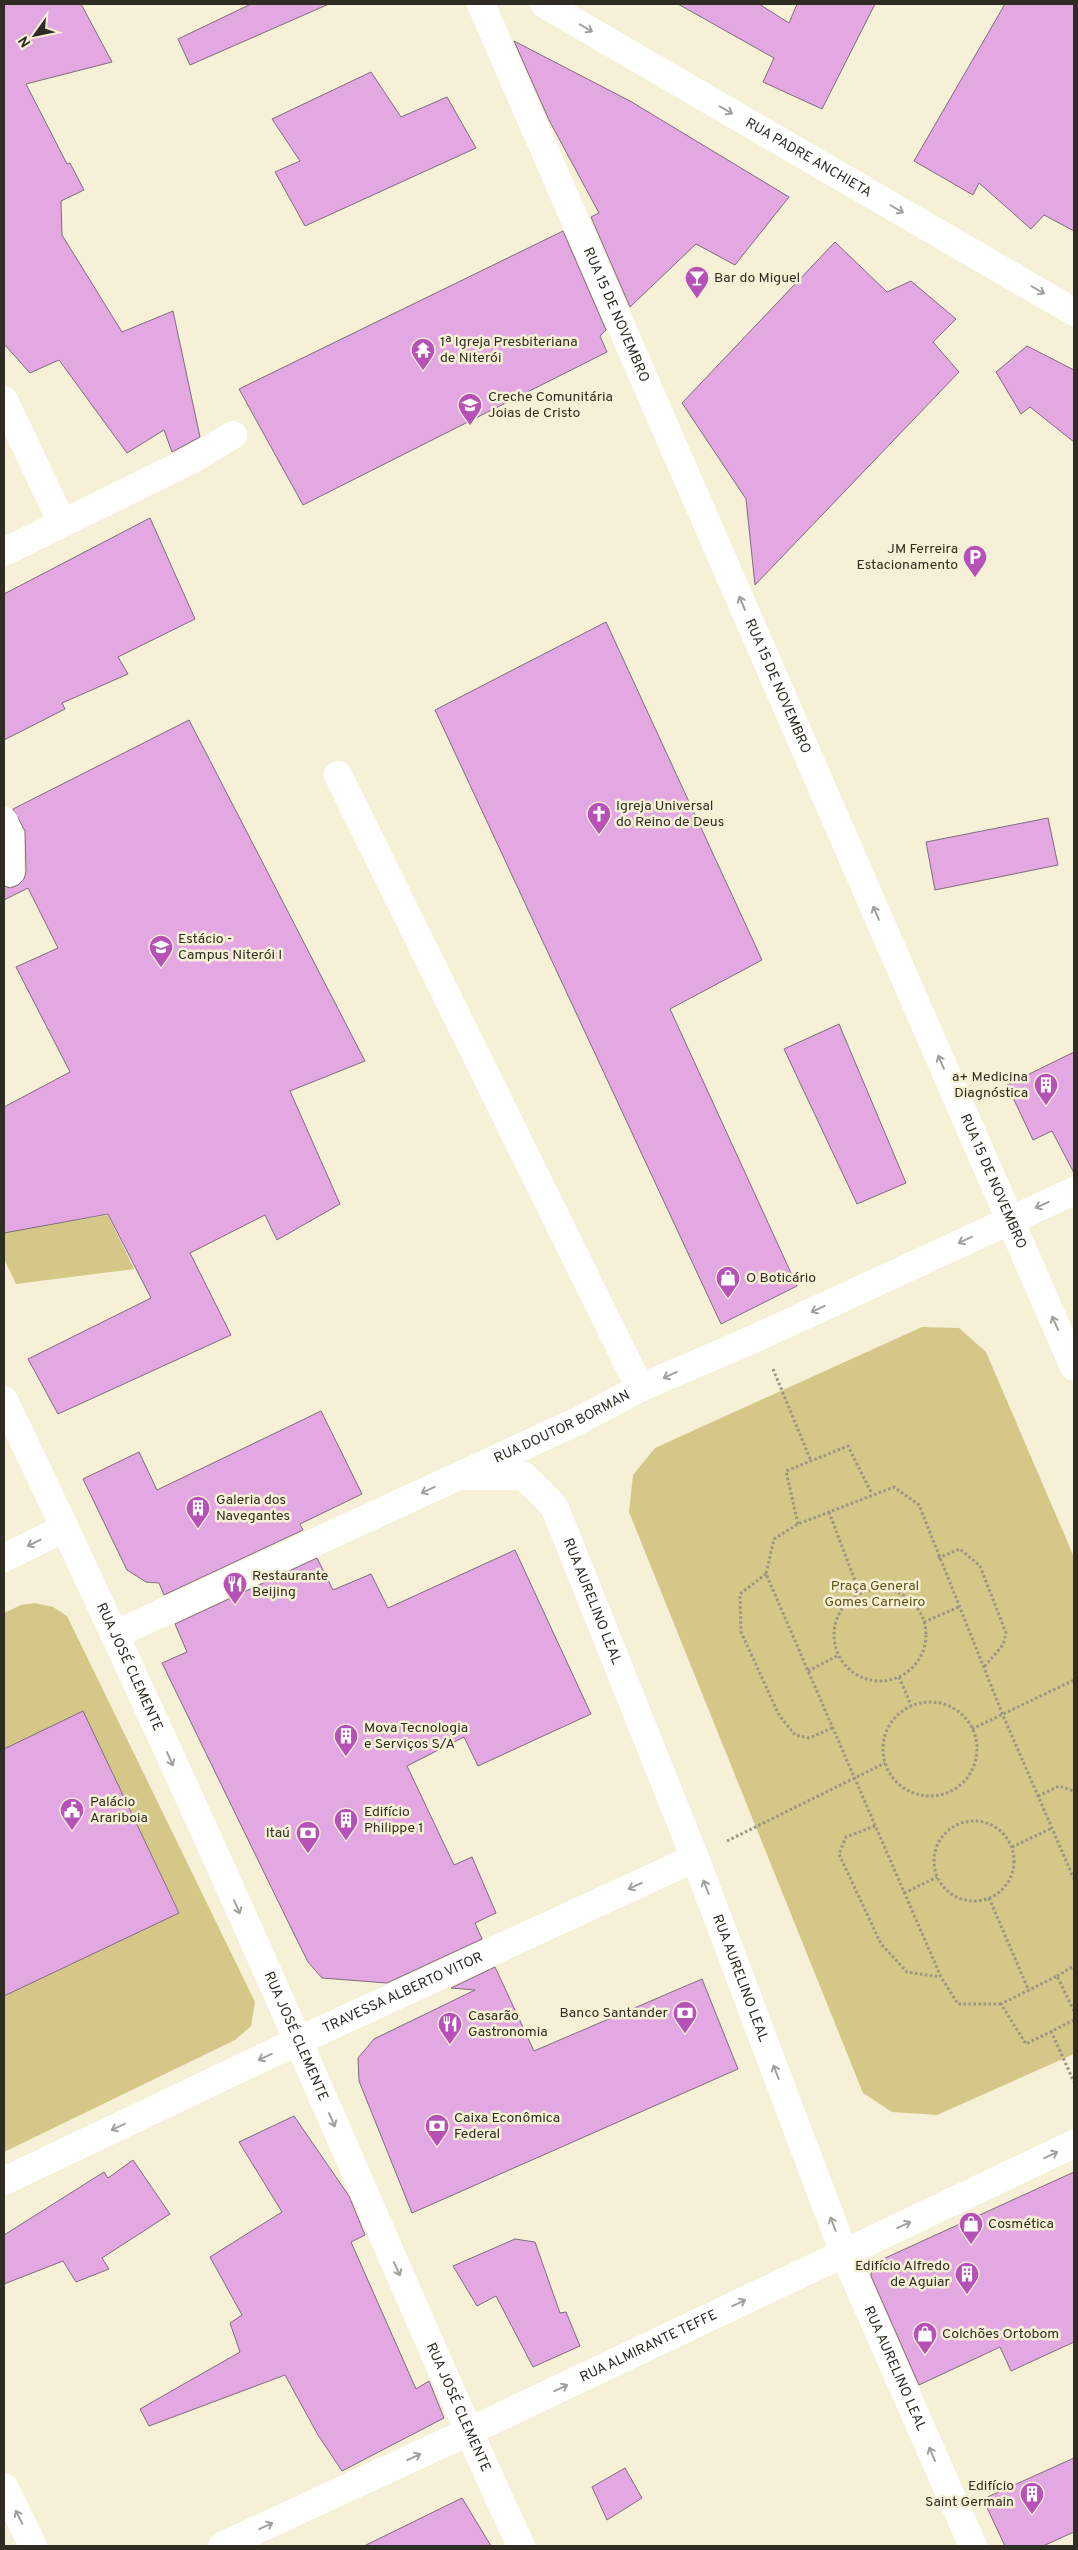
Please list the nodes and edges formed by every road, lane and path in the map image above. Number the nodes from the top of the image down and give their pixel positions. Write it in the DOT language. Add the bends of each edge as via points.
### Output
graph roads {
  1 [pos="481,4"];
  2 [pos="544,4"];
  3 [pos="1074,312"];
  4 [pos="4,400"];
  5 [pos="233,435"];
  6 [pos="62,523"];
  7 [pos="4,552"];
  8 [pos="338,775"];
  9 [pos="4,821"];
  10 [pos="10,872"];
  11 [pos="1074,1191"];
  12 [pos="1009,1219"];
  13 [pos="1074,1368"];
  14 [pos="640,1388"];
  15 [pos="782,1389"];
  16 [pos="4,1400"];
  17 [pos="811,1461"];
  18 [pos="460,1476"];
  19 [pos="872,1494"];
  20 [pos="829,1512"];
  21 [pos="798,1524"];
  22 [pos="65,1528"];
  23 [pos="4,1558"];
  24 [pos="938,1558"];
  25 [pos="766,1574"];
  26 [pos="860,1594"];
  27 [pos="959,1607"];
  28 [pos="924,1622"];
  29 [pos="114,1635"];
  30 [pos="839,1655"];
  31 [pos="984,1667"];
  32 [pos="808,1671"];
  33 [pos="899,1677"];
  34 [pos="1074,1680"];
  35 [pos="911,1705"];
  36 [pos="1002,1713"];
  37 [pos="832,1728"];
  38 [pos="972,1729"];
  39 [pos="885,1763"];
  40 [pos="854,1778"];
  41 [pos="1074,1791"];
  42 [pos="1038,1796"];
  43 [pos="757,1826"];
  44 [pos="875,1826"];
  45 [pos="1052,1828"];
  46 [pos="1012,1847"];
  47 [pos="695,1858"];
  48 [pos="937,1877"];
  49 [pos="1074,1879"];
  50 [pos="904,1893"];
  51 [pos="988,1898"];
  52 [pos="1074,1966"];
  53 [pos="1057,1976"];
  54 [pos="941,1977"];
  55 [pos="1029,1991"];
  56 [pos="1000,2004"];
  57 [pos="1074,2011"];
  58 [pos="1074,2020"];
  59 [pos="1051,2031"];
  60 [pos="298,2041"];
  61 [pos="1074,2082"];
  62 [pos="1074,2144"];
  63 [pos="4,2182"];
  64 [pos="844,2253"];
  65 [pos="468,2432"];
  66 [pos="4,2487"];
  67 [pos="33,2546"];
  68 [pos="222,2546"];
  69 [pos="521,2546"];
  70 [pos="973,2546"];
  12 -- 1 [label="street, RUA 15 DE NOVEMBRO, one-way"];
  2 -- 3 [label="street, RUA PADRE ANCHIETA, one-way"];
  4 -- 6 [label="street"];
  5 -- 6 [label="street" via="191,460"];
  6 -- 7 [label="street"];
  8 -- 14 [label="street"];
  9 -- 10 [label="street" via="10,836"];
  11 -- 12 [label="street, RUA DOUTOR BORMAN, one-way"];
  13 -- 12 [label="street, RUA 15 DE NOVEMBRO, one-way"];
  12 -- 14 [label="street, RUA DOUTOR BORMAN, one-way" via="758,1337"];
  14 -- 18 [label="street, RUA DOUTOR BORMAN"];
  15 -- 17 [label="path"];
  16 -- 22 [label="street, RUA JOSÉ CLEMENTE"];
  17 -- 19 [label="path" via="848,1446"];
  17 -- 21 [label="path" via="786,1471"];
  18 -- 29 [label="street, RUA DOUTOR BORMAN, one-way"];
  18 -- 47 [label="street, RUA AURELINO LEAL" via="524,1476 554,1506"];
  19 -- 20 [label="path"];
  19 -- 24 [label="path" via="894,1488 919,1505"];
  20 -- 21 [label="path"];
  20 -- 26 [label="path"];
  21 -- 25 [label="path" via="774,1539"];
  22 -- 23 [label="street, one-way"];
  22 -- 29 [label="street, RUA JOSÉ CLEMENTE"];
  24 -- 27 [label="path"];
  24 -- 31 [label="path" via="960,1549 980,1566 1006,1633 1003,1645"];
  25 -- 32 [label="path"];
  25 -- 37 [label="path" via="740,1594 741,1632 778,1715 795,1735 809,1738"];
  26 -- 28 [label="path" via="875,1590 891,1591 906,1597"];
  26 -- 30 [label="path" via="848,1602 835,1627"];
  27 -- 28 [label="path"];
  27 -- 31 [label="path"];
  28 -- 33 [label="path" via="926,1635 919,1661"];
  29 -- 60 [label="street, RUA JOSÉ CLEMENTE, one-way"];
  30 -- 32 [label="path"];
  30 -- 33 [label="path" via="858,1676 871,1681"];
  31 -- 36 [label="path"];
  32 -- 37 [label="path"];
  33 -- 35 [label="path"];
  34 -- 36 [label="path"];
  35 -- 38 [label="path" via="940,1703 953,1708"];
  35 -- 39 [label="path" via="900,1713 885,1736"];
  36 -- 38 [label="path"];
  36 -- 42 [label="path"];
  37 -- 40 [label="path"];
  38 -- 39 [label="path" via="976,1758 971,1772 962,1784 949,1792 934,1796 904,1788 892,1778"];
  39 -- 40 [label="path"];
  40 -- 43 [label="path"];
  40 -- 44 [label="path"];
  41 -- 42 [label="path" via="1059,1786"];
  42 -- 45 [label="path"];
  44 -- 50 [label="path"];
  44 -- 54 [label="path" via="846,1837 839,1854 881,1944 907,1972"];
  45 -- 46 [label="path"];
  45 -- 49 [label="path"];
  46 -- 48 [label="path" via="996,1827 973,1820 960,1822 940,1838 933,1864"];
  46 -- 51 [label="path" via="1014,1859 1008,1883"];
  47 -- 60 [label="street, TRAVESSA ALBERTO VITOR, one-way"];
  64 -- 47 [label="street, RUA AURELINO LEAL, one-way"];
  48 -- 50 [label="path"];
  48 -- 51 [label="path" via="944,1888 964,1900"];
  50 -- 54 [label="path"];
  51 -- 55 [label="path"];
  52 -- 53 [label="path"];
  53 -- 55 [label="path"];
  53 -- 57 [label="path"];
  54 -- 56 [label="path" via="958,2004"];
  55 -- 56 [label="path"];
  56 -- 59 [label="path" via="1026,2044"];
  58 -- 59 [label="path"];
  59 -- 61 [label="path"];
  60 -- 63 [label="street, TRAVESSA ALBERTO VITOR, one-way"];
  60 -- 65 [label="street, RUA JOSÉ CLEMENTE, one-way"];
  64 -- 62 [label="street, RUA ALMIRANTE TEFFE, one-way"];
  65 -- 64 [label="street, RUA ALMIRANTE TEFFE, one-way"];
  70 -- 64 [label="street, RUA AURELINO LEAL, one-way"];
  68 -- 65 [label="street, RUA ALMIRANTE TEFFE, one-way"];
  65 -- 69 [label="street, RUA JOSÉ CLEMENTE"];
  67 -- 66 [label="street, one-way"];
}
